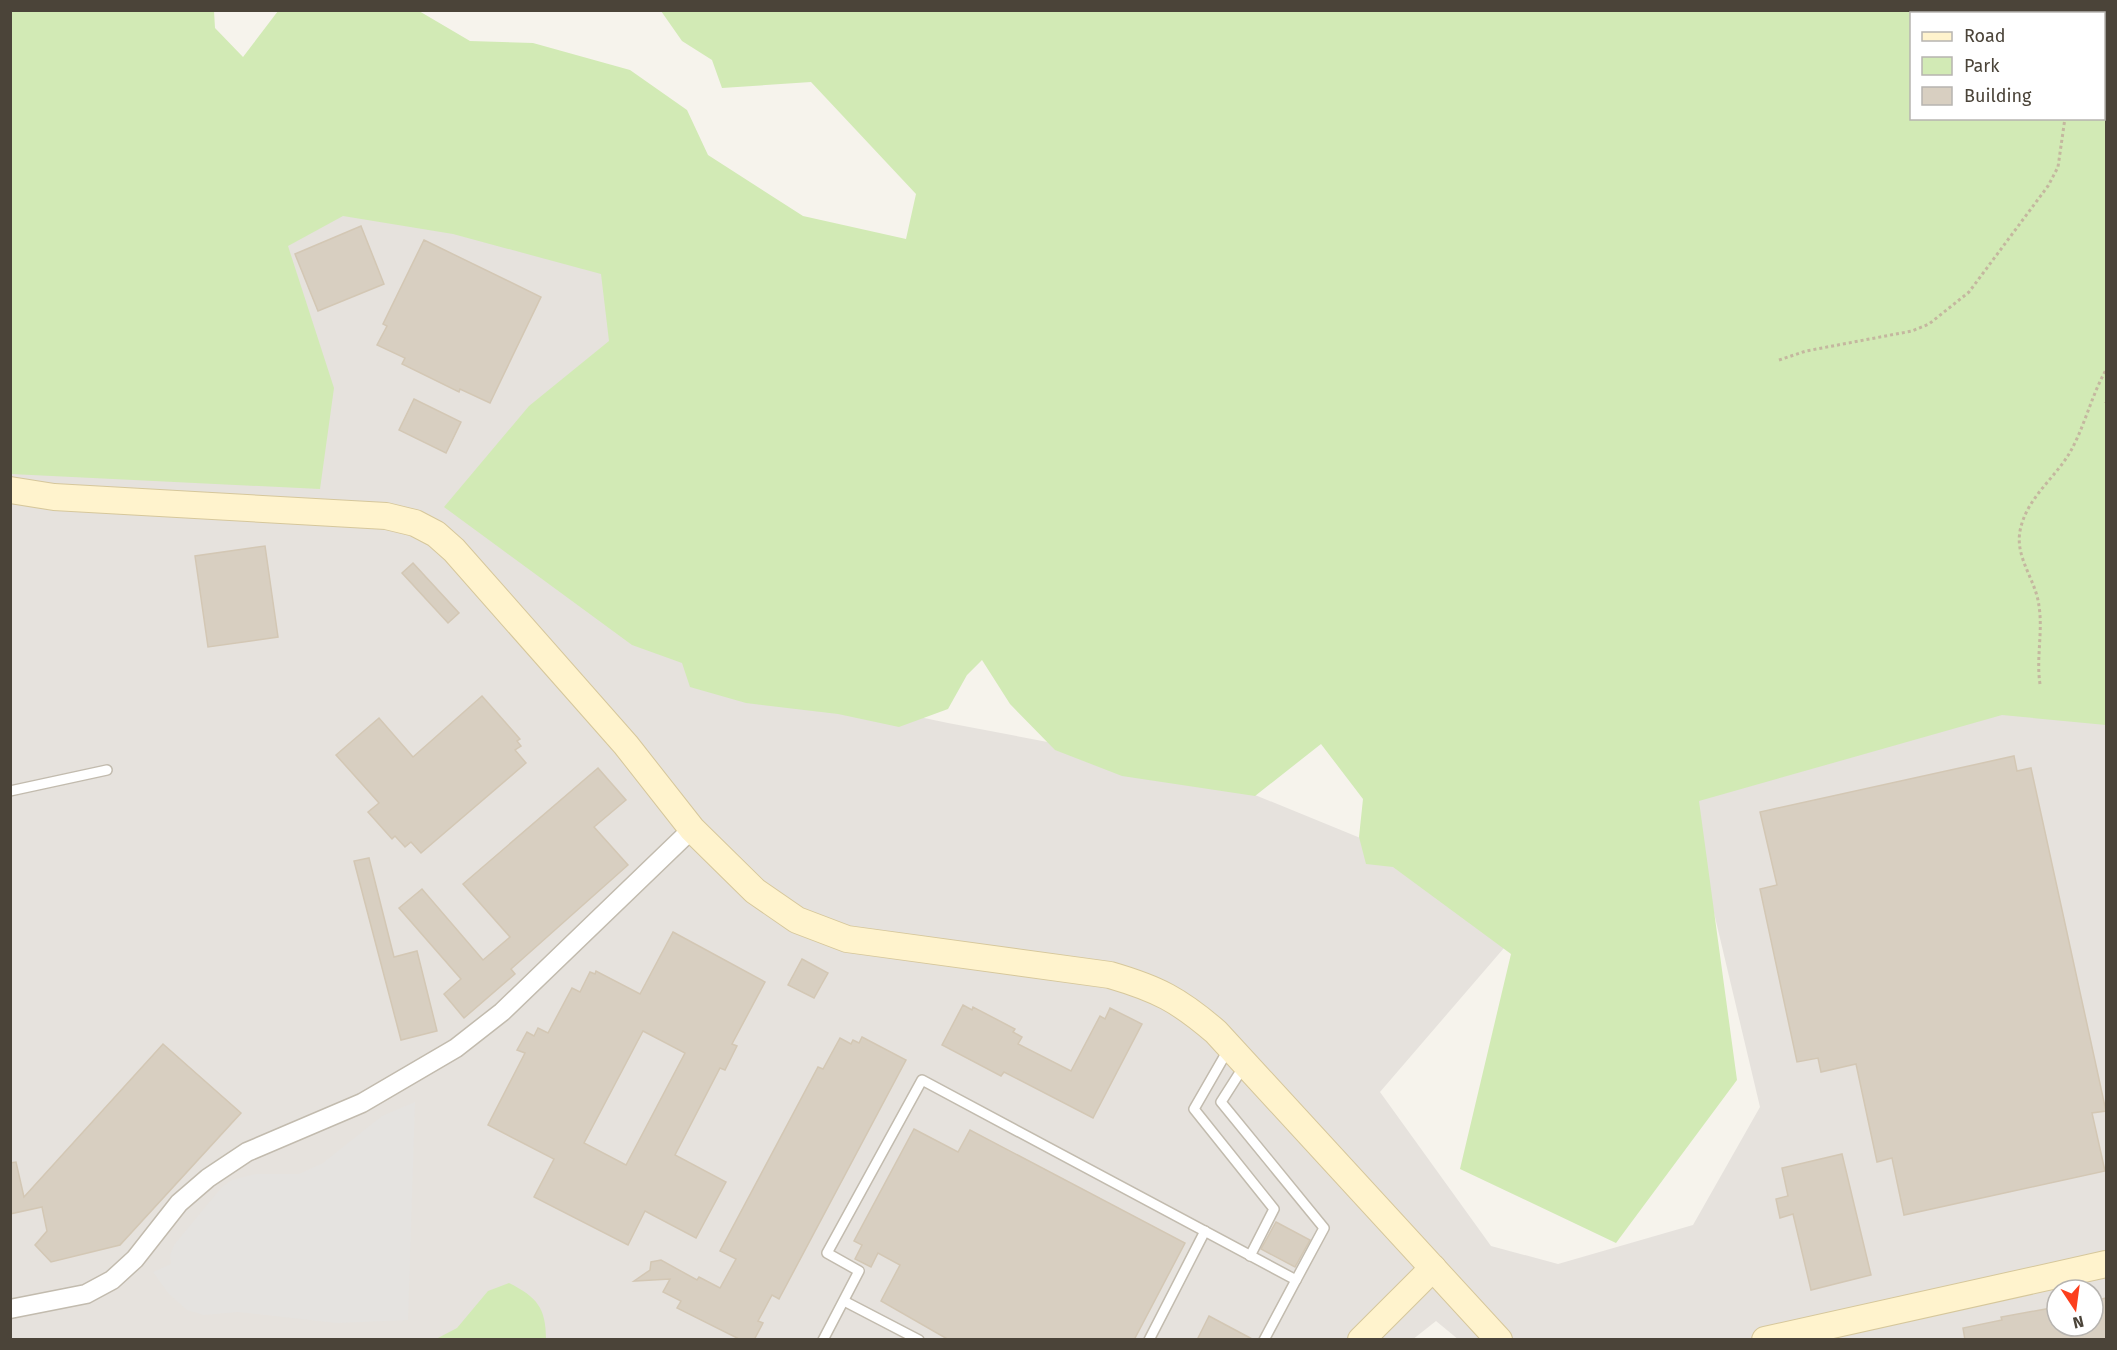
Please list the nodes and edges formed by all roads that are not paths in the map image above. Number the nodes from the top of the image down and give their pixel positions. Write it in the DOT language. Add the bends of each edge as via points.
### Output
graph roads {
  1 [pos="10,490"];
  2 [pos="107,770"];
  3 [pos="10,791"];
  4 [pos="692,829"];
  5 [pos="1237,1055"];
  6 [pos="1205,1231"];
  7 [pos="1250,1256"];
  8 [pos="2106,1264"];
  9 [pos="1432,1268"];
  10 [pos="1296,1280"];
  11 [pos="844,1301"];
  12 [pos="10,1309"];
  13 [pos="823,1340"];
  14 [pos="920,1340"];
  15 [pos="1149,1340"];
  16 [pos="1264,1340"];
  17 [pos="1361,1340"];
  18 [pos="1499,1340"];
  19 [pos="1765,1340"];
  1 -- 4 [label="street" via="54,497 360,514 415,523 436,534 470,568 626,745"];
  2 -- 3 [label="lane"];
  4 -- 5 [label="street" via="755,891 797,920 847,939 1110,975 1150,986 1184,1004"];
  4 -- 12 [label="street" via="502,1012 456,1048 362,1103 247,1152 208,1178 179,1203 135,1259 112,1280 86,1294"];
  5 -- 7 [label="lane" via="1194,1109 1274,1209"];
  5 -- 9 [label="street"];
  5 -- 10 [label="lane" via="1221,1102 1324,1228"];
  6 -- 7 [label="lane"];
  6 -- 11 [label="lane" via="922,1080 828,1253 859,1271"];
  6 -- 15 [label="lane"];
  7 -- 10 [label="lane"];
  8 -- 19 [label="street"];
  9 -- 17 [label="street"];
  9 -- 18 [label="street"];
  10 -- 16 [label="lane"];
  11 -- 13 [label="lane"];
  11 -- 14 [label="lane"];
}
